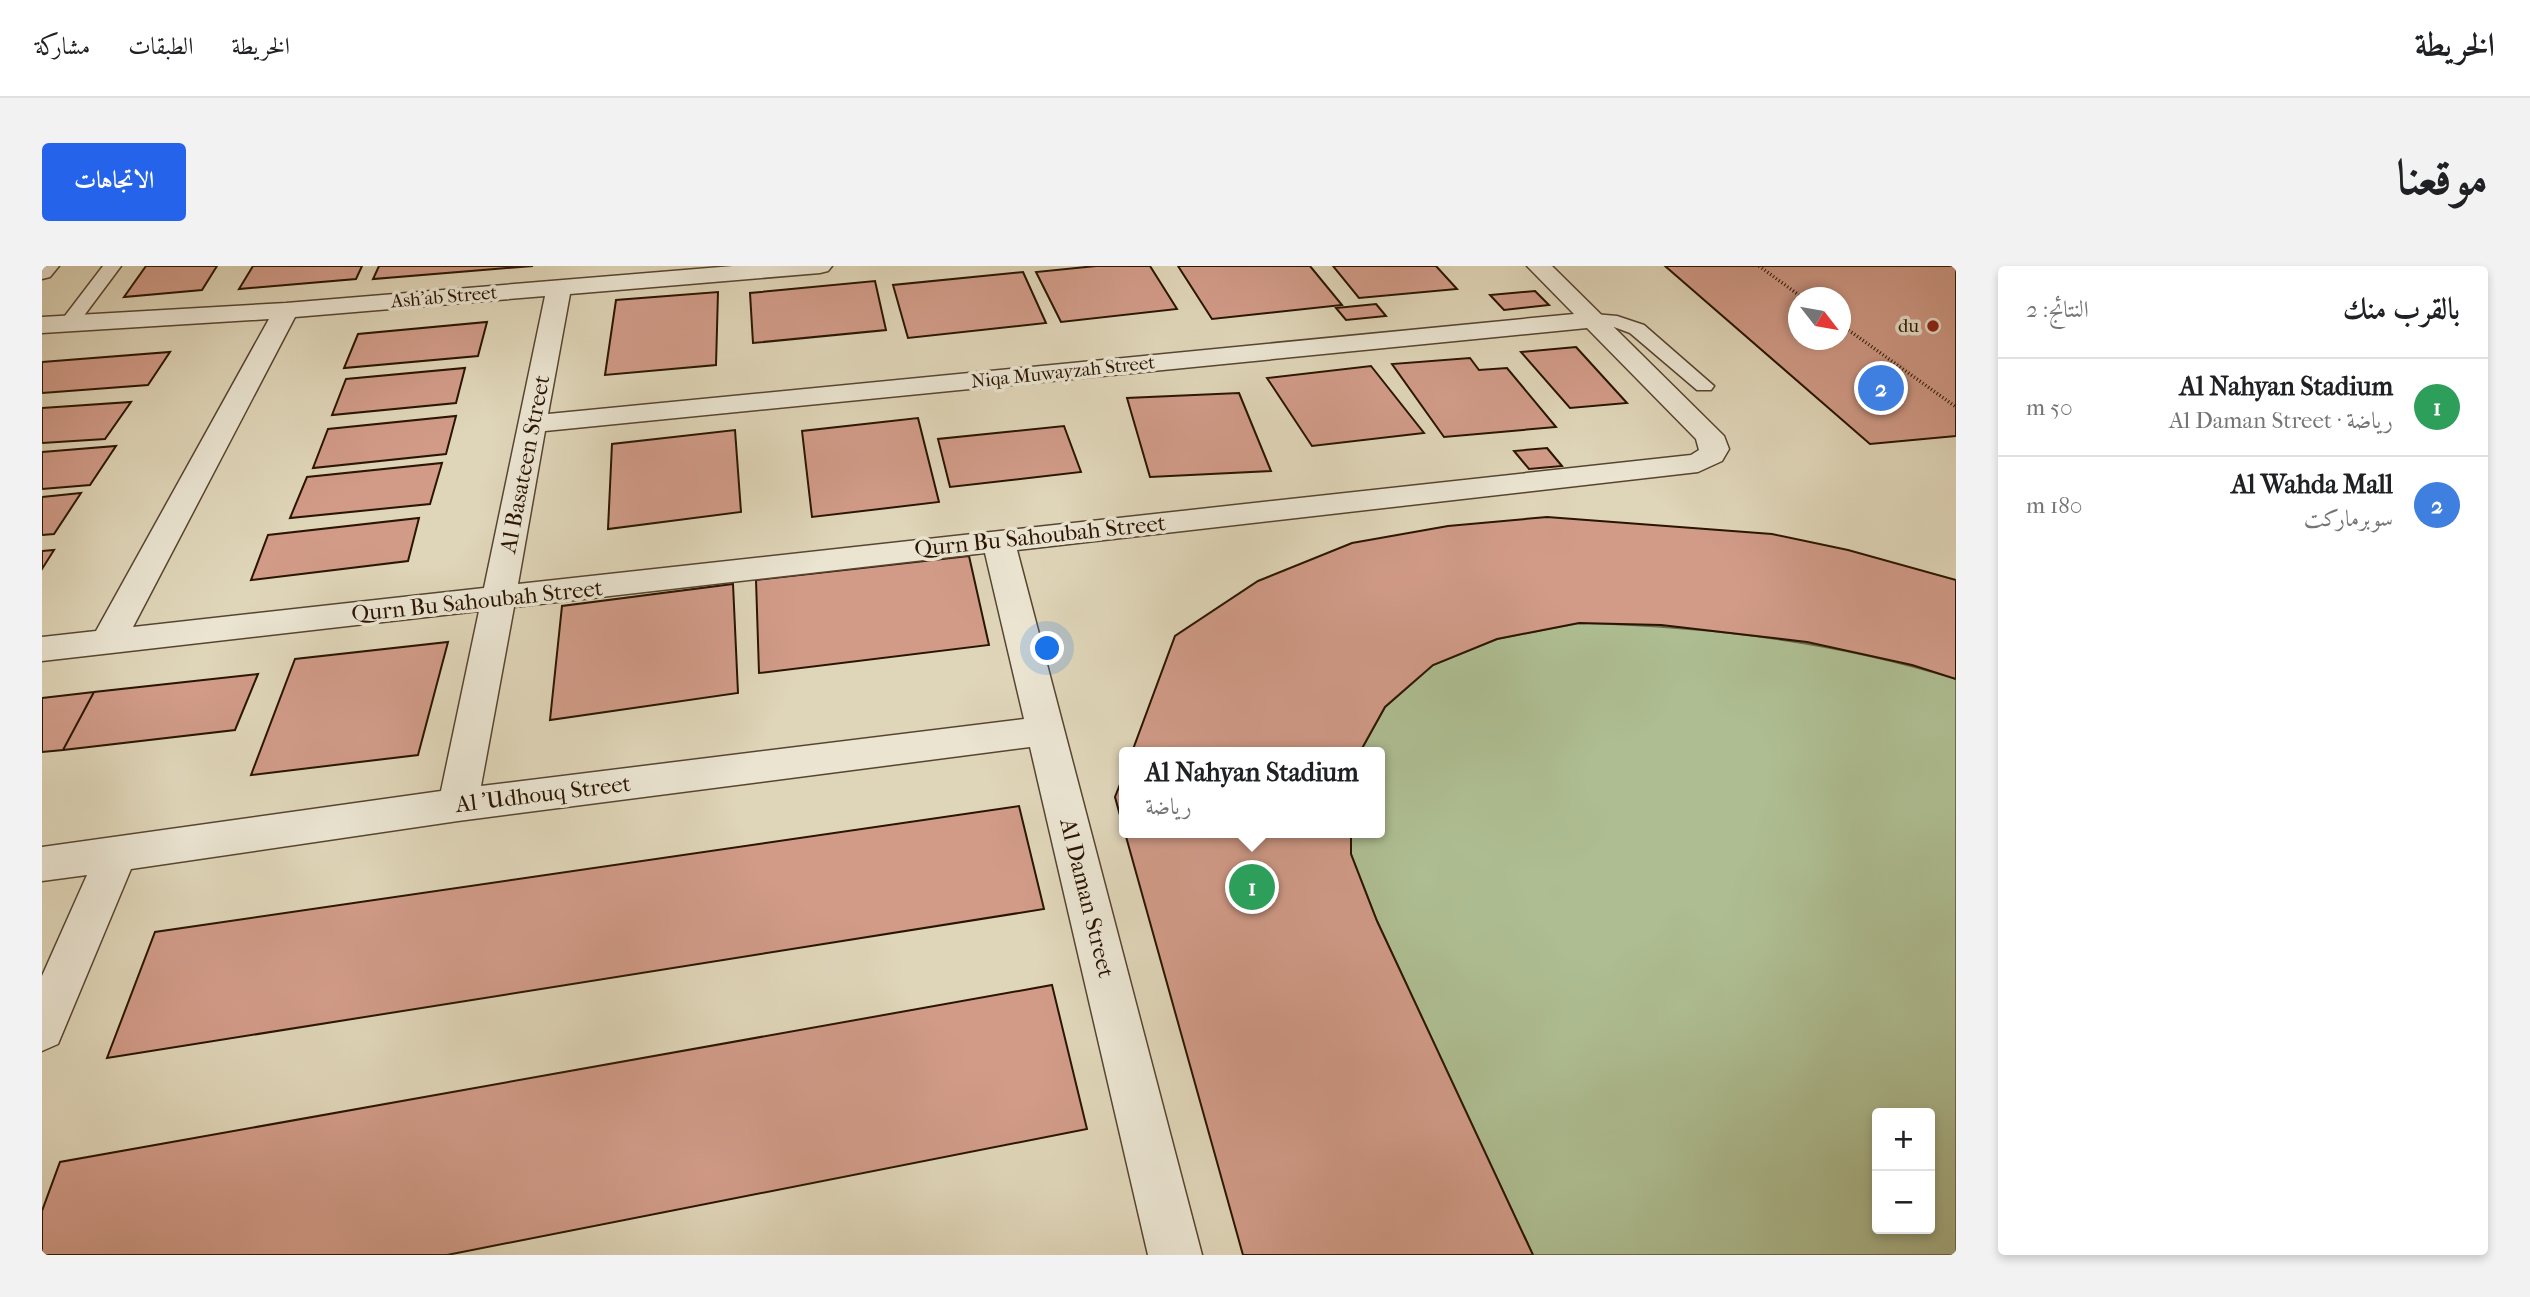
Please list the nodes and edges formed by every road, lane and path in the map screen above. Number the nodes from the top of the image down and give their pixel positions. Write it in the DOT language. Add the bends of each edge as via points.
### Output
graph roads {
  1 [pos="47,266"];
  2 [pos="113,266"];
  3 [pos="820,266"];
  4 [pos="1539,266"];
  5 [pos="1759,266"];
  6 [pos="771,268"];
  7 [pos="42,272"];
  8 [pos="1788,287"];
  9 [pos="559,288"];
  10 [pos="286,310"];
  11 [pos="1594,320"];
  12 [pos="50,327"];
  13 [pos="1851,332"];
  14 [pos="1704,386"];
  15 [pos="1956,407"];
  16 [pos="532,424"];
  17 [pos="998,540"];
  18 [pos="498,598"];
  19 [pos="107,642"];
  20 [pos="42,649"];
  21 [pos="1045,730"];
  22 [pos="458,805"];
  23 [pos="116,855"];
  24 [pos="42,864"];
  25 [pos="42,1029"];
  26 [pos="1175,1255"];
  1 -- 7 [label="street"];
  2 -- 12 [label="lane"];
  3 -- 6 [label="street, Ash'ab Street"];
  4 -- 11 [label="street, Qurn Bu Sahoubah Street"];
  5 -- 8 [label="path"];
  6 -- 9 [label="street, Ash'ab Street"];
  9 -- 10 [label="street, Ash'ab Street"];
  9 -- 16 [label="street, Al Basateen Street"];
  10 -- 12 [label="street, Ash'ab Street"];
  10 -- 19 [label="street"];
  11 -- 14 [label="lane" via="1637,329"];
  11 -- 16 [label="street, Niqa Muwayzah Street"];
  11 -- 17 [label="street, Qurn Bu Sahoubah Street" via="1710,436 1712,455 1698,463"];
  13 -- 15 [label="path"];
  16 -- 18 [label="street, Al Basateen Street"];
  17 -- 18 [label="street, Qurn Bu Sahoubah Street"];
  17 -- 21 [label="street, Al Daman Street"];
  18 -- 19 [label="street, Qurn Bu Sahoubah Street"];
  18 -- 22 [label="street, Al Basateen Street"];
  19 -- 20 [label="street, Qurn Bu Sahoubah Street"];
  21 -- 22 [label="street, Al 'Udhouq Street"];
  21 -- 26 [label="street, Al Daman Street"];
  22 -- 23 [label="street, Al 'Udhouq Street"];
  23 -- 24 [label="street, Al 'Udhouq Street"];
  23 -- 25 [label="street"];
}
